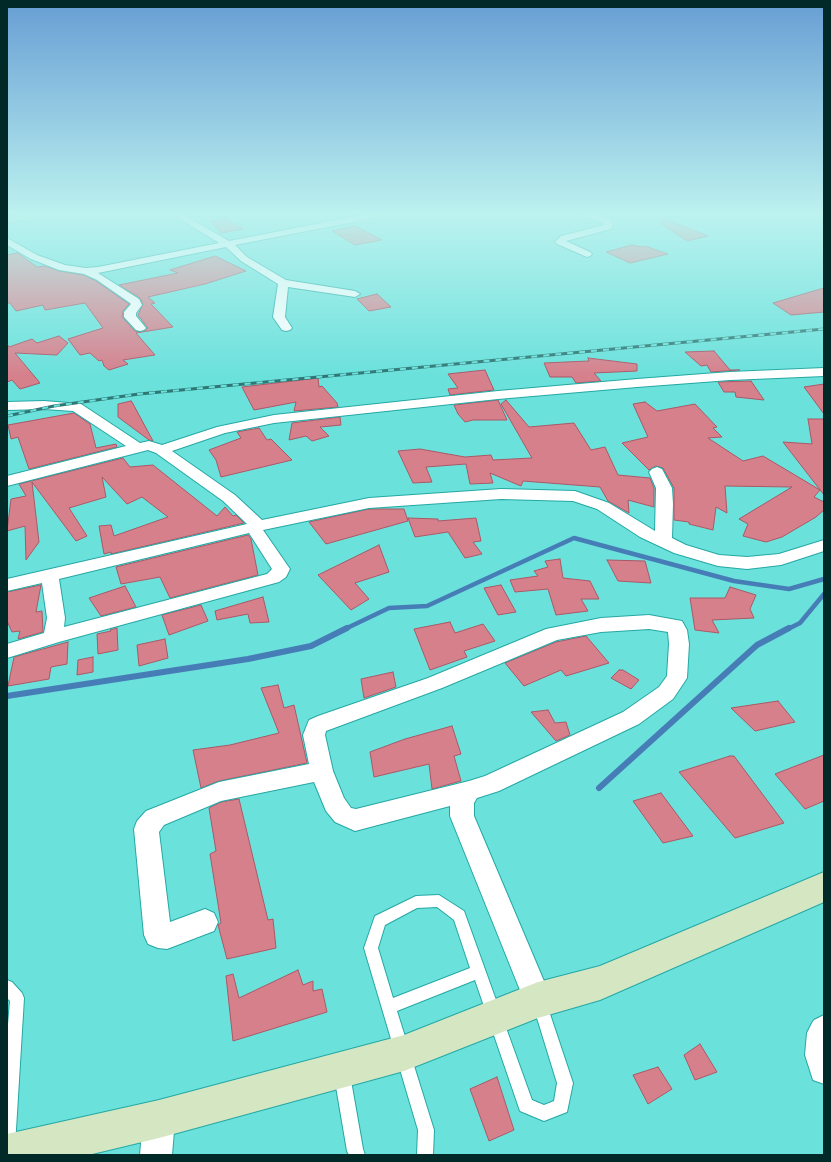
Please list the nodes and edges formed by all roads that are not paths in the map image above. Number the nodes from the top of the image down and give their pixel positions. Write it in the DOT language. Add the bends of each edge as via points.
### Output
graph roads {
  1 [pos="65,268"];
  2 [pos="107,268"];
  3 [pos="259,268"];
  4 [pos="86,271"];
  5 [pos="283,283"];
  6 [pos="355,294"];
  7 [pos="140,328"];
  8 [pos="286,328"];
  9 [pos="824,372"];
  10 [pos="7,406"];
  11 [pos="138,447"];
  12 [pos="161,450"];
  13 [pos="657,472"];
  14 [pos="7,481"];
  15 [pos="256,526"];
  16 [pos="663,540"];
  17 [pos="824,545"];
  18 [pos="50,576"];
  19 [pos="7,585"];
  20 [pos="53,636"];
  21 [pos="7,651"];
  22 [pos="322,771"];
  23 [pos="469,791"];
  24 [pos="821,895"];
  25 [pos="204,922"];
  26 [pos="478,972"];
  27 [pos="7,987"];
  28 [pos="538,1000"];
  29 [pos="389,1007"];
  30 [pos="494,1017"];
  31 [pos="824,1030"];
  32 [pos="404,1054"];
  33 [pos="824,1069"];
  34 [pos="10,1070"];
  35 [pos="341,1070"];
  36 [pos="159,1119"];
  37 [pos="7,1146"];
  38 [pos="7,1154"];
  39 [pos="156,1155"];
  40 [pos="357,1155"];
  41 [pos="425,1155"];
  1 -- 4 [label="street"];
  2 -- 4 [label="street"];
  3 -- 5 [label="street"];
  4 -- 7 [label="street" via="102,278 135,300 137,305 130,312 130,317"];
  5 -- 6 [label="street"];
  5 -- 8 [label="street" via="279,317"];
  9 -- 12 [label="street" via="730,376 505,394 274,419 222,430"];
  10 -- 11 [label="street" via="76,407"];
  11 -- 12 [label="street" via="149,445"];
  11 -- 14 [label="street"];
  12 -- 15 [label="street" via="229,498"];
  13 -- 16 [label="street" via="664,488"];
  15 -- 16 [label="street" via="369,503 501,494 558,494 576,496 603,506 646,533"];
  15 -- 18 [label="street"];
  15 -- 20 [label="street" via="281,569 273,578"];
  16 -- 17 [label="street" via="680,549 718,560 747,563 781,559"];
  18 -- 19 [label="street"];
  18 -- 20 [label="street" via="56,618"];
  20 -- 21 [label="street" via="43,642"];
  22 -- 23 [label="street" via="334,804 343,815 355,820"];
  22 -- 23 [label="street" via="314,735 317,726 326,722 435,683 553,634 601,625 649,622 675,626 679,644 677,678 666,693 631,718 491,784"];
  22 -- 25 [label="street" via="219,792 156,818 146,828 158,935 167,936"];
  23 -- 28 [label="street" via="462,801 462,816"];
  24 -- 28 [label="main road" via="600,982"];
  26 -- 29 [label="lane"];
  26 -- 29 [label="lane" via="459,916 439,901 416,902 380,921 371,948"];
  26 -- 30 [label="lane"];
  27 -- 34 [label="lane" via="17,998"];
  28 -- 30 [label="main road"];
  28 -- 30 [label="lane" via="565,1083 561,1106 544,1113 526,1105"];
  29 -- 32 [label="lane"];
  30 -- 32 [label="main road"];
  31 -- 33 [label="street" via="820,1055"];
  32 -- 35 [label="main road"];
  32 -- 41 [label="lane" via="426,1130"];
  34 -- 37 [label="lane"];
  35 -- 36 [label="main road"];
  35 -- 40 [label="lane"];
  36 -- 38 [label="main road"];
  36 -- 39 [label="street"];
}
